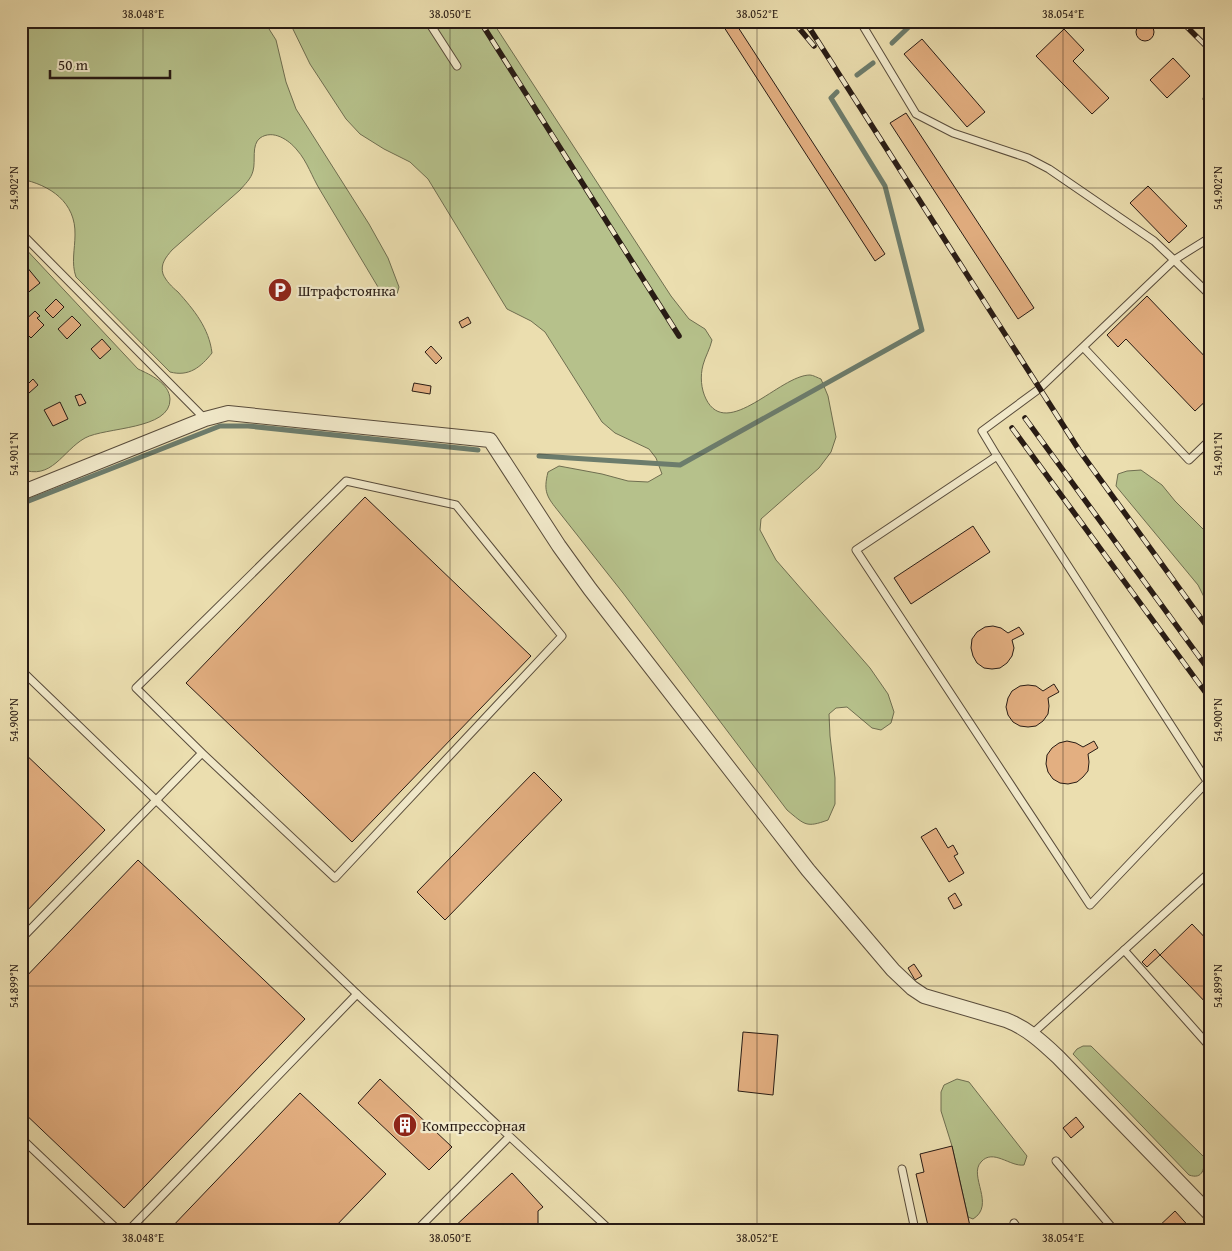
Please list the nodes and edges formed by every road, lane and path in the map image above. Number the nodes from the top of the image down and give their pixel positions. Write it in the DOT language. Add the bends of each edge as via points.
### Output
graph roads {
  1 [pos="428,21"];
  2 [pos="860,21"];
  3 [pos="457,66"];
  4 [pos="21,233"];
  5 [pos="1211,237"];
  6 [pos="1174,260"];
  7 [pos="1211,296"];
  8 [pos="1084,348"];
  9 [pos="205,419"];
  10 [pos="1211,439"];
  11 [pos="997,456"];
  12 [pos="21,494"];
  13 [pos="21,670"];
  14 [pos="202,753"];
  15 [pos="1209,780"];
  16 [pos="156,800"];
  17 [pos="1211,871"];
  18 [pos="21,939"];
  19 [pos="1124,950"];
  20 [pos="357,994"];
  21 [pos="1032,1034"];
  22 [pos="1211,1048"];
  23 [pos="509,1137"];
  24 [pos="21,1138"];
  25 [pos="1056,1161"];
  26 [pos="902,1169"];
  27 [pos="1211,1215"];
  28 [pos="1014,1223"];
  29 [pos="118,1230"];
  30 [pos="129,1230"];
  31 [pos="417,1230"];
  32 [pos="610,1230"];
  33 [pos="915,1230"];
  34 [pos="1020,1230"];
  35 [pos="1114,1230"];
  1 -- 3 [label="lane"];
  2 -- 6 [label="lane" via="916,114 953,133 1028,158 1049,169 1154,241"];
  4 -- 9 [label="lane"];
  5 -- 6 [label="lane"];
  6 -- 7 [label="lane"];
  6 -- 8 [label="lane"];
  8 -- 10 [label="lane" via="1190,460"];
  8 -- 11 [label="lane" via="1039,389 982,431"];
  9 -- 12 [label="street"];
  9 -- 21 [label="street" via="240,413 490,440 590,589 808,870 893,970 924,996 1006,1020"];
  11 -- 15 [label="lane"];
  11 -- 15 [label="lane" via="856,550 1090,905"];
  13 -- 16 [label="lane"];
  14 -- 14 [label="lane" via="335,878 562,636 456,505 346,480 136,688"];
  14 -- 16 [label="lane"];
  16 -- 18 [label="lane"];
  16 -- 20 [label="lane"];
  17 -- 19 [label="lane"];
  19 -- 21 [label="lane"];
  19 -- 22 [label="lane"];
  20 -- 23 [label="lane"];
  20 -- 30 [label="lane"];
  21 -- 27 [label="street"];
  23 -- 31 [label="lane"];
  23 -- 32 [label="lane"];
  24 -- 29 [label="lane"];
  25 -- 35 [label="lane"];
  26 -- 33 [label="lane"];
  28 -- 34 [label="lane"];
}
